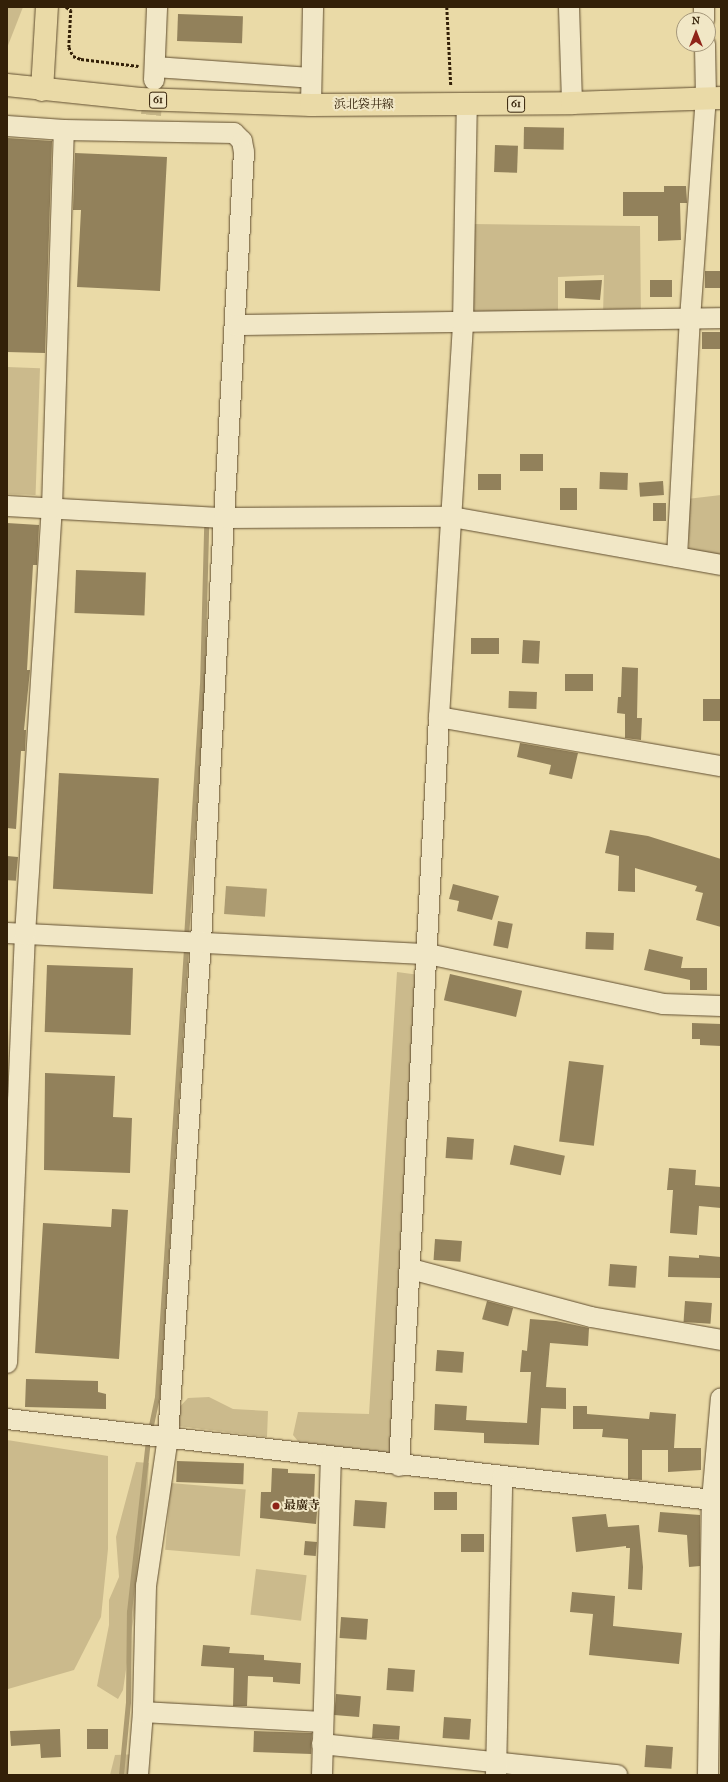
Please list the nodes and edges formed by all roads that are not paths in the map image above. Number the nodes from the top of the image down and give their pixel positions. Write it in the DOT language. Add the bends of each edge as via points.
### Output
graph roads {
  1 [pos="47,7"];
  2 [pos="157,7"];
  3 [pos="313,7"];
  4 [pos="569,7"];
  5 [pos="706,52"];
  6 [pos="311,78"];
  7 [pos="7,85"];
  8 [pos="42,90"];
  9 [pos="713,98"];
  10 [pos="572,103"];
  11 [pos="459,104"];
  12 [pos="311,105"];
  13 [pos="7,126"];
  14 [pos="64,130"];
  15 [pos="721,318"];
  16 [pos="690,319"];
  17 [pos="463,324"];
  18 [pos="235,325"];
  19 [pos="7,506"];
  20 [pos="52,508"];
  21 [pos="452,517"];
  22 [pos="221,518"];
  23 [pos="677,557"];
  24 [pos="721,566"];
  25 [pos="439,717"];
  26 [pos="721,766"];
  27 [pos="16,934"];
  28 [pos="198,941"];
  29 [pos="428,954"];
  30 [pos="721,1006"];
  31 [pos="411,1269"];
  32 [pos="721,1340"];
  33 [pos="7,1363"];
  34 [pos="721,1398"];
  35 [pos="7,1419"];
  36 [pos="164,1436"];
  37 [pos="331,1457"];
  38 [pos="400,1466"];
  39 [pos="502,1478"];
  40 [pos="717,1501"];
  41 [pos="143,1712"];
  42 [pos="322,1722"];
  43 [pos="322,1744"];
  44 [pos="497,1769"];
  45 [pos="138,1775"];
  46 [pos="322,1775"];
  47 [pos="617,1775"];
  48 [pos="708,1775"];
  1 -- 8 [label="main road"];
  2 -- 6 [label="street" via="155,74"];
  3 -- 6 [label="street"];
  4 -- 10 [label="street"];
  5 -- 9 [label="street"];
  6 -- 12 [label="street"];
  7 -- 8 [label="main road, 浜北袋井線 / 61"];
  8 -- 12 [label="main road, 浜北袋井線 / 61" via="140,99"];
  9 -- 10 [label="main road, 浜北袋井線 / 61"];
  9 -- 16 [label="street"];
  10 -- 11 [label="main road, 浜北袋井線 / 61"];
  11 -- 12 [label="main road, 浜北袋井線 / 61"];
  11 -- 17 [label="street"];
  13 -- 14 [label="street"];
  14 -- 18 [label="street" via="151,123 234,133 242,141 244,152"];
  14 -- 20 [label="street"];
  15 -- 16 [label="street"];
  16 -- 17 [label="street"];
  16 -- 23 [label="street"];
  17 -- 18 [label="street"];
  17 -- 21 [label="street"];
  18 -- 22 [label="street"];
  19 -- 20 [label="street"];
  20 -- 22 [label="street"];
  20 -- 27 [label="street"];
  21 -- 22 [label="street"];
  21 -- 23 [label="street"];
  21 -- 25 [label="street"];
  22 -- 28 [label="street"];
  23 -- 24 [label="street"];
  25 -- 26 [label="street"];
  25 -- 29 [label="street"];
  27 -- 28 [label="street"];
  27 -- 33 [label="street"];
  28 -- 29 [label="street"];
  28 -- 36 [label="street"];
  29 -- 30 [label="street" via="663,1004"];
  29 -- 31 [label="street"];
  31 -- 32 [label="street" via="591,1317"];
  31 -- 38 [label="street"];
  34 -- 40 [label="street"];
  35 -- 36 [label="street"];
  36 -- 37 [label="street"];
  36 -- 41 [label="street" via="146,1586"];
  37 -- 38 [label="street"];
  37 -- 42 [label="street"];
  38 -- 39 [label="street"];
  39 -- 40 [label="street"];
  39 -- 44 [label="street"];
  40 -- 48 [label="street"];
  41 -- 42 [label="street"];
  41 -- 45 [label="street"];
  42 -- 43 [label="street"];
  43 -- 44 [label="street"];
  43 -- 46 [label="street"];
  44 -- 47 [label="street"];
}
